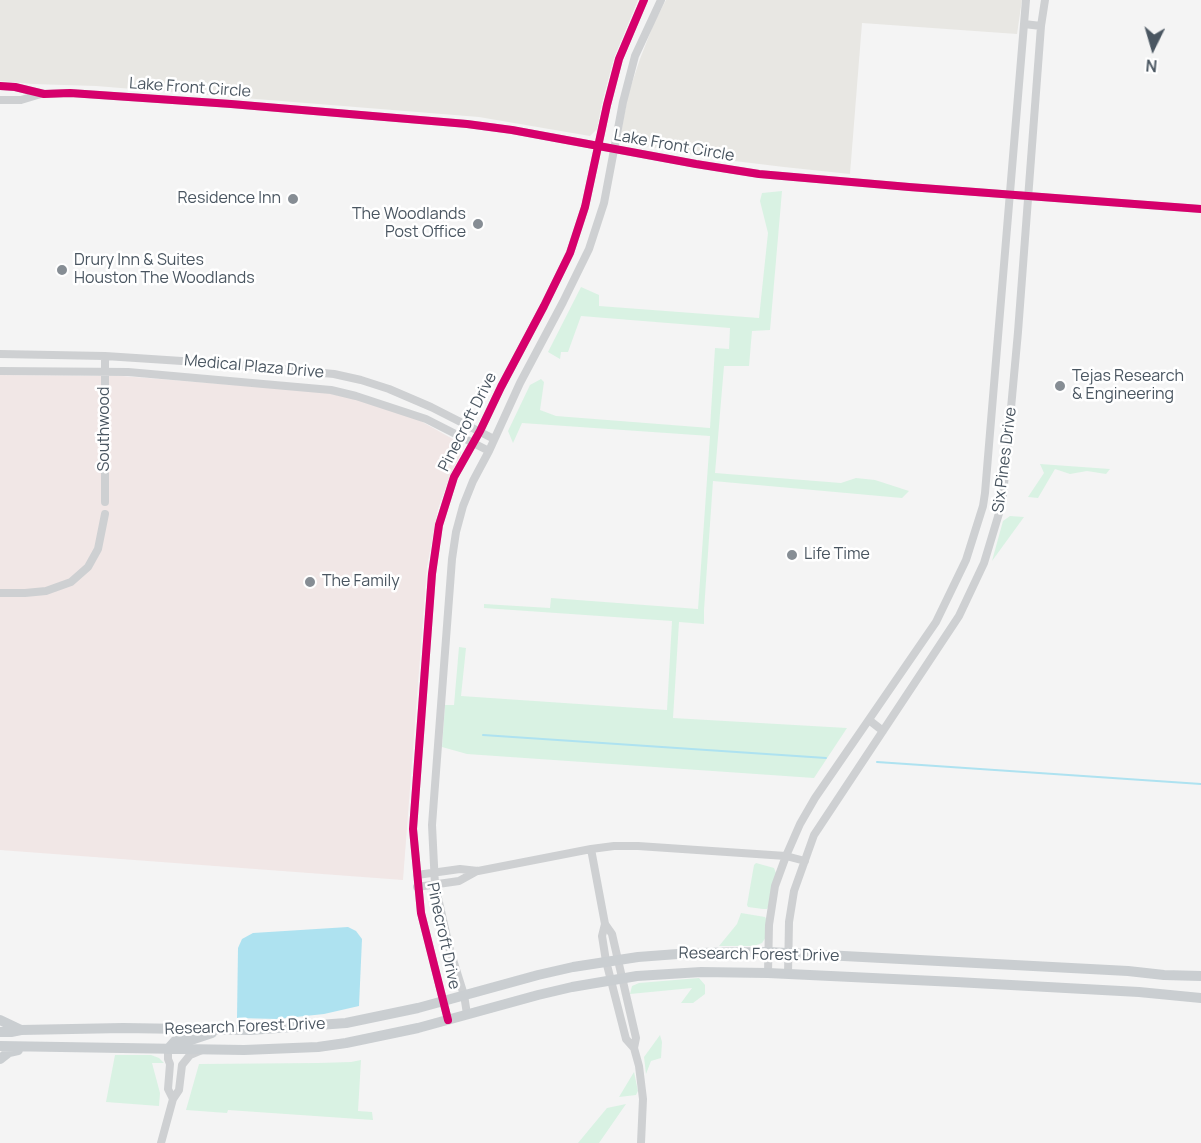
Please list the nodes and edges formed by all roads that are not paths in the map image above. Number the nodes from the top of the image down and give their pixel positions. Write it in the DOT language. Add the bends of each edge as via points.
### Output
graph roads {
  1 [pos="644,0"];
  2 [pos="662,0"];
  3 [pos="1026,0"];
  4 [pos="1045,0"];
  5 [pos="1023,24"];
  6 [pos="1041,26"];
  7 [pos="0,86"];
  8 [pos="44,94"];
  9 [pos="0,100"];
  10 [pos="599,146"];
  11 [pos="614,149"];
  12 [pos="1010,194"];
  13 [pos="1028,196"];
  14 [pos="1201,209"];
  15 [pos="0,354"];
  16 [pos="105,356"];
  17 [pos="0,371"];
  18 [pos="105,371"];
  19 [pos="480,431"];
  20 [pos="494,439"];
  21 [pos="474,443"];
  22 [pos="489,451"];
  23 [pos="105,502"];
  24 [pos="105,514"];
  25 [pos="0,593"];
  26 [pos="936,622"];
  27 [pos="951,630"];
  28 [pos="868,720"];
  29 [pos="883,731"];
  30 [pos="591,849"];
  31 [pos="786,856"];
  32 [pos="805,861"];
  33 [pos="478,871"];
  34 [pos="434,872"];
  35 [pos="417,875"];
  36 [pos="435,885"];
  37 [pos="417,887"];
  38 [pos="768,952"];
  39 [pos="788,954"];
  40 [pos="612,960"];
  41 [pos="977,964"];
  42 [pos="768,973"];
  43 [pos="788,974"];
  44 [pos="1164,975"];
  45 [pos="1201,976"];
  46 [pos="623,978"];
  47 [pos="611,980"];
  48 [pos="956,982"];
  49 [pos="1150,993"];
  50 [pos="464,995"];
  51 [pos="1201,998"];
  52 [pos="443,1001"];
  53 [pos="467,1014"];
  54 [pos="0,1020"];
  55 [pos="448,1020"];
  56 [pos="21,1030"];
  57 [pos="221,1030"];
  58 [pos="0,1032"];
  59 [pos="0,1046"];
  60 [pos="34,1047"];
  61 [pos="634,1048"];
  62 [pos="168,1049"];
  63 [pos="204,1049"];
  64 [pos="0,1059"];
  65 [pos="172,1099"];
  66 [pos="161,1143"];
  67 [pos="641,1143"];
  1 -- 10 [label="street, Pinecroft Drive" via="619,59"];
  2 -- 11 [label="street, Pinecroft Drive" via="635,56"];
  3 -- 5 [label="street, Six Pines Drive"];
  4 -- 6 [label="street, Six Pines Drive"];
  5 -- 6 [label="street"];
  5 -- 12 [label="street, Six Pines Drive"];
  6 -- 13 [label="street, Six Pines Drive"];
  7 -- 8 [label="street, Lake Front Circle"];
  8 -- 9 [label="street, Lake Front Circle"];
  8 -- 10 [label="street, Lake Front Circle" via="448,122"];
  10 -- 11 [label="street, Lake Front Circle"];
  10 -- 19 [label="street, Pinecroft Drive" via="570,253"];
  11 -- 12 [label="street, Lake Front Circle" via="759,174"];
  11 -- 20 [label="street, Pinecroft Drive" via="604,203 589,249"];
  12 -- 13 [label="street, Lake Front Circle"];
  12 -- 26 [label="street, Six Pines Drive" via="983,506 966,560"];
  13 -- 14 [label="street, Lake Front Circle"];
  13 -- 27 [label="street, Six Pines Drive" via="1003,495 984,563"];
  15 -- 16 [label="street, Medical Plaza Drive"];
  16 -- 18 [label="street, Southwood"];
  16 -- 19 [label="street, Medical Plaza Drive" via="334,374 389,389"];
  17 -- 18 [label="street, Medical Plaza Drive"];
  18 -- 21 [label="street, Medical Plaza Drive" via="331,390 426,419"];
  18 -- 23 [label="street, Southwood"];
  19 -- 20 [label="street, Medical Plaza Drive"];
  19 -- 21 [label="street, Pinecroft Drive"];
  20 -- 22 [label="street, Pinecroft Drive"];
  21 -- 22 [label="street, Medical Plaza Drive"];
  21 -- 35 [label="street, Pinecroft Drive" via="449,491 434,559 413,829"];
  22 -- 34 [label="street, Pinecroft Drive" via="463,507 452,559 432,825"];
  24 -- 25 [label="street" via="98,549 88,567 71,582 46,591"];
  26 -- 27 [label="street"];
  26 -- 28 [label="street, Six Pines Drive"];
  27 -- 29 [label="street, Six Pines Drive"];
  28 -- 29 [label="street"];
  28 -- 31 [label="street, Six Pines Drive" via="815,798"];
  29 -- 32 [label="street, Six Pines Drive" via="814,834"];
  30 -- 31 [label="street" via="638,846"];
  30 -- 33 [label="street"];
  30 -- 40 [label="street" via="605,924 612,934"];
  31 -- 32 [label="street"];
  31 -- 38 [label="street, Six Pines Drive" via="776,886"];
  32 -- 39 [label="street, Six Pines Drive" via="794,891"];
  33 -- 34 [label="street"];
  33 -- 36 [label="street" via="459,881"];
  34 -- 35 [label="street"];
  34 -- 36 [label="street, Pinecroft Drive"];
  35 -- 37 [label="street, Pinecroft Drive"];
  36 -- 37 [label="street"];
  36 -- 50 [label="street, Pinecroft Drive"];
  37 -- 52 [label="street, Pinecroft Drive"];
  38 -- 39 [label="main road, Research Forest Drive"];
  38 -- 40 [label="main road, Research Forest Drive" via="681,953"];
  38 -- 42 [label="street, Six Pines Drive"];
  39 -- 41 [label="main road, Research Forest Drive"];
  39 -- 43 [label="street, Six Pines Drive"];
  40 -- 46 [label="street"];
  40 -- 47 [label="street"];
  40 -- 50 [label="main road, Research Forest Drive"];
  41 -- 44 [label="main road, Research Forest Drive"];
  41 -- 48 [label="main road"];
  42 -- 43 [label="main road, Research Forest Drive"];
  42 -- 46 [label="main road, Research Forest Drive" via="701,972"];
  43 -- 48 [label="main road, Research Forest Drive"];
  44 -- 45 [label="main road, Research Forest Drive"];
  44 -- 49 [label="main road"];
  46 -- 47 [label="main road, Research Forest Drive"];
  46 -- 61 [label="street" via="636,1038"];
  47 -- 53 [label="main road, Research Forest Drive"];
  47 -- 61 [label="street" via="626,1039"];
  48 -- 49 [label="main road, Research Forest Drive"];
  49 -- 51 [label="main road, Research Forest Drive"];
  50 -- 52 [label="main road, Research Forest Drive"];
  50 -- 53 [label="street, Pinecroft Drive"];
  52 -- 55 [label="street, Pinecroft Drive"];
  52 -- 57 [label="main road, Research Forest Drive" via="346,1023"];
  53 -- 55 [label="main road, Research Forest Drive"];
  54 -- 56 [label="main road"];
  55 -- 63 [label="main road, Research Forest Drive" via="318,1047"];
  56 -- 57 [label="main road, Research Forest Drive"];
  56 -- 58 [label="main road, Research Forest Drive"];
  57 -- 62 [label="main road" via="175,1041"];
  59 -- 60 [label="main road, Research Forest Drive"];
  60 -- 62 [label="main road, Research Forest Drive"];
  60 -- 64 [label="main road" via="9,1052"];
  61 -- 67 [label="street" via="642,1085"];
  62 -- 63 [label="main road, Research Forest Drive"];
  62 -- 65 [label="street" via="168,1089"];
  63 -- 65 [label="street" via="190,1055 182,1065 178,1090"];
  65 -- 66 [label="street"];
}
